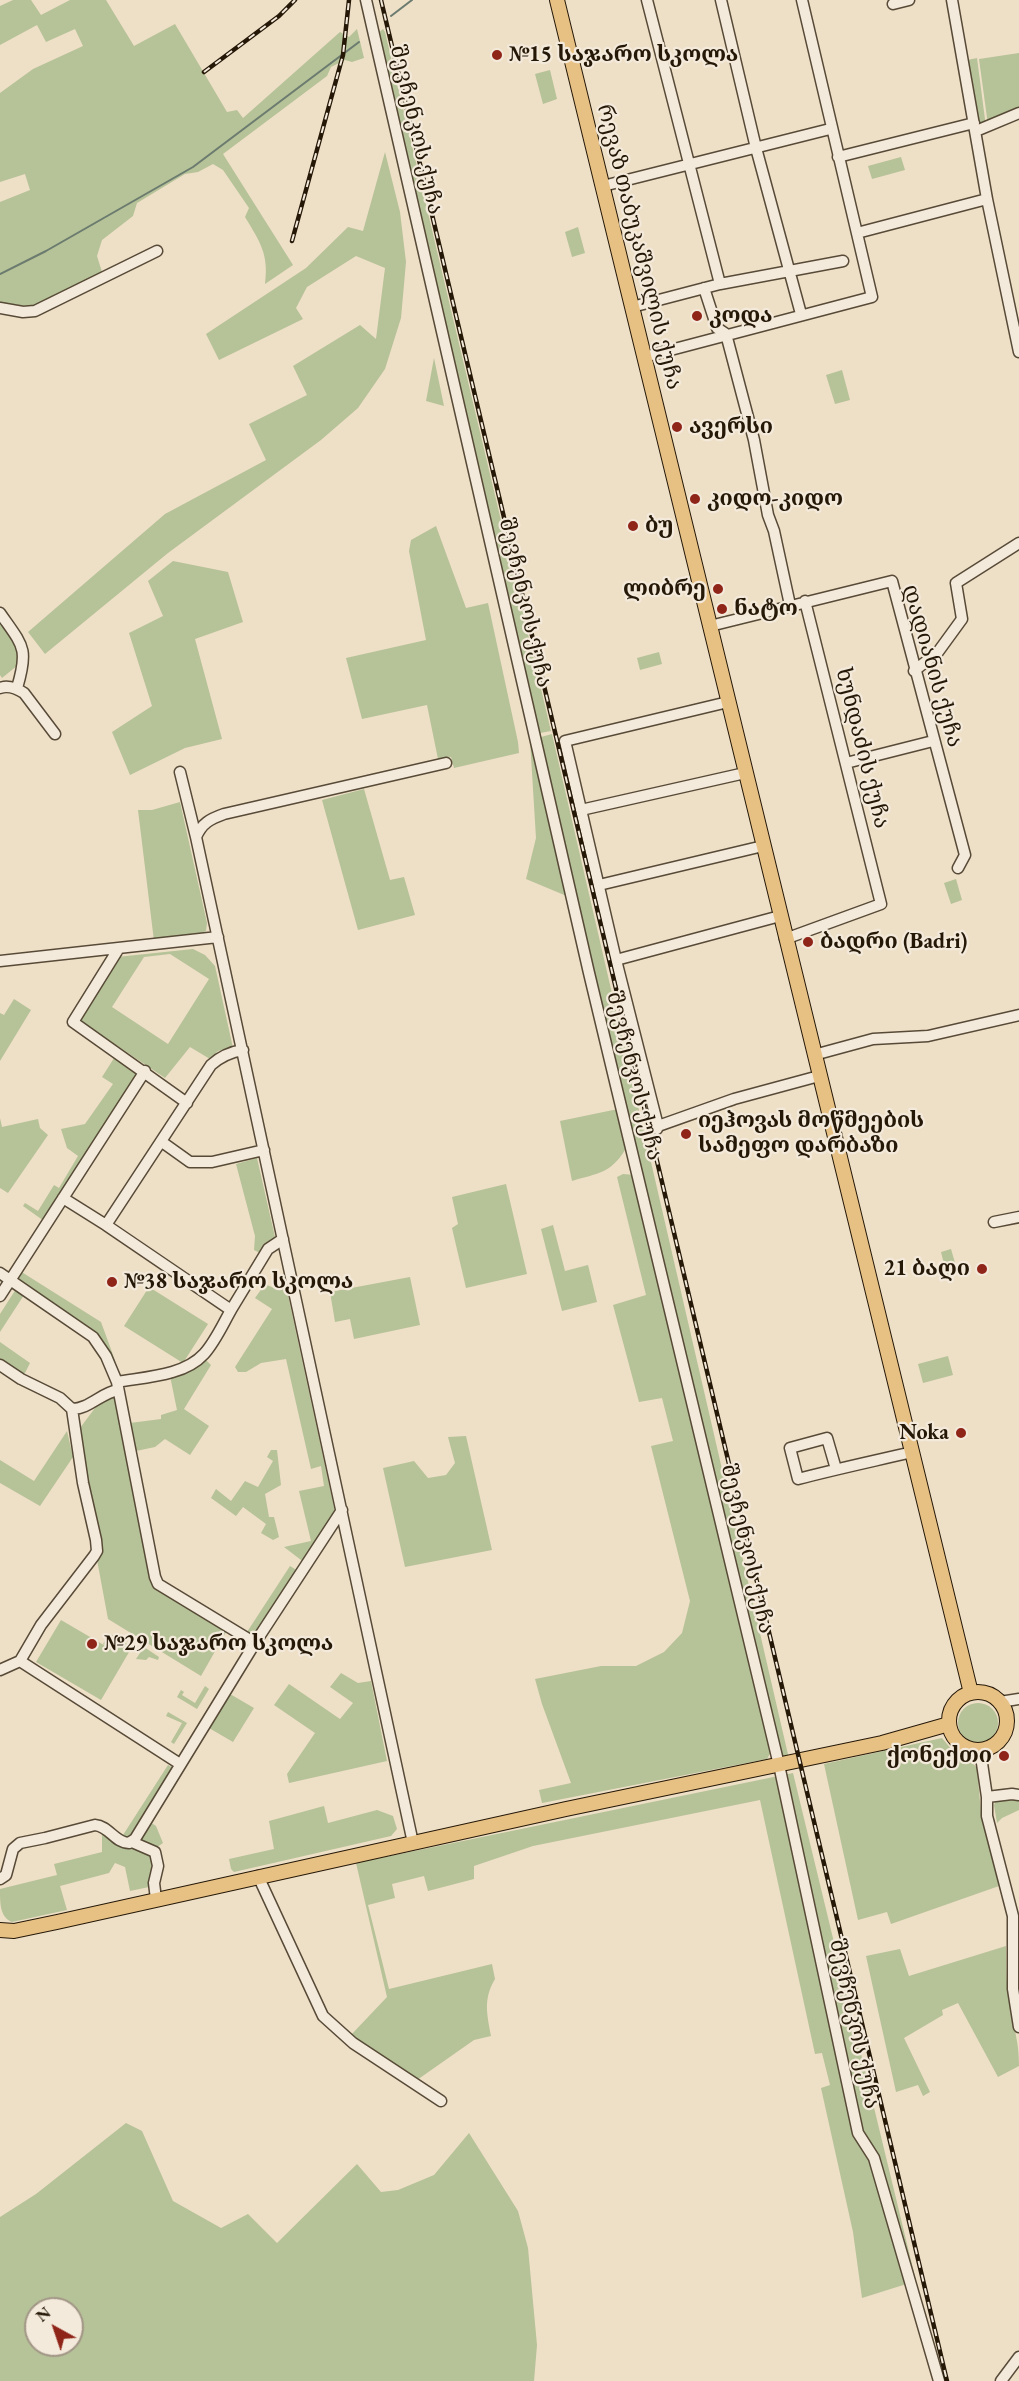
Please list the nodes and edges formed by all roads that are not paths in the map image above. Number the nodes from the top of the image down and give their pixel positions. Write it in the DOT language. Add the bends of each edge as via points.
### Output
graph roads {
  1 [pos="366,0"];
  2 [pos="557,0"];
  3 [pos="647,0"];
  4 [pos="721,0"];
  5 [pos="802,0"];
  6 [pos="909,0"];
  7 [pos="952,0"];
  8 [pos="893,4"];
  9 [pos="1019,113"];
  10 [pos="975,127"];
  11 [pos="830,129"];
  12 [pos="756,148"];
  13 [pos="838,157"];
  14 [pos="690,164"];
  15 [pos="603,186"];
  16 [pos="987,198"];
  17 [pos="857,233"];
  18 [pos="157,251"];
  19 [pos="843,261"];
  20 [pos="789,272"];
  21 [pos="720,284"];
  22 [pos="704,288"];
  23 [pos="632,307"];
  24 [pos="0,308"];
  25 [pos="801,314"];
  26 [pos="726,334"];
  27 [pos="1019,352"];
  28 [pos="644,357"];
  29 [pos="1019,543"];
  30 [pos="805,601"];
  31 [pos="790,605"];
  32 [pos="0,613"];
  33 [pos="710,627"];
  34 [pos="914,671"];
  35 [pos="0,688"];
  36 [pos="17,688"];
  37 [pos="728,702"];
  38 [pos="55,734"];
  39 [pos="933,741"];
  40 [pos="446,763"];
  41 [pos="846,763"];
  42 [pos="180,772"];
  43 [pos="745,773"];
  44 [pos="581,810"];
  45 [pos="196,837"];
  46 [pos="763,846"];
  47 [pos="958,868"];
  48 [pos="599,885"];
  49 [pos="780,915"];
  50 [pos="218,937"];
  51 [pos="786,939"];
  52 [pos="118,948"];
  53 [pos="616,960"];
  54 [pos="0,961"];
  55 [pos="1019,1015"];
  56 [pos="243,1050"];
  57 [pos="814,1055"];
  58 [pos="145,1071"];
  59 [pos="819,1077"];
  60 [pos="187,1103"];
  61 [pos="162,1142"];
  62 [pos="264,1150"];
  63 [pos="63,1198"];
  64 [pos="1019,1217"];
  65 [pos="994,1221"];
  66 [pos="106,1225"];
  67 [pos="283,1239"];
  68 [pos="0,1273"];
  69 [pos="10,1280"];
  70 [pos="0,1296"];
  71 [pos="231,1310"];
  72 [pos="0,1365"];
  73 [pos="118,1386"];
  74 [pos="72,1409"];
  75 [pos="912,1452"];
  76 [pos="836,1469"];
  77 [pos="342,1510"];
  78 [pos="255,1643"];
  79 [pos="20,1661"];
  80 [pos="0,1670"];
  81 [pos="971,1693"];
  82 [pos="1019,1699"];
  83 [pos="1000,1702"];
  84 [pos="949,1724"];
  85 [pos="1012,1730"];
  86 [pos="980,1750"];
  87 [pos="180,1764"];
  88 [pos="779,1765"];
  89 [pos="1019,1796"];
  90 [pos="987,1797"];
  91 [pos="132,1842"];
  92 [pos="413,1843"];
  93 [pos="258,1876"];
  94 [pos="0,1879"];
  95 [pos="156,1899"];
  96 [pos="0,1930"];
  97 [pos="1019,2027"];
  98 [pos="441,2101"];
  99 [pos="1019,2357"];
  100 [pos="939,2381"];
  101 [pos="1002,2381"];
  1 -- 88 [label="street, შევჩენკოს ქუჩა" via="589,973"];
  2 -- 15 [label="main road, რევაზ თაბუკაშვილის ქუჩა"];
  3 -- 14 [label="street"];
  4 -- 12 [label="street"];
  5 -- 11 [label="street"];
  6 -- 8 [label="street"];
  7 -- 10 [label="street"];
  9 -- 10 [label="street"];
  10 -- 13 [label="street"];
  10 -- 16 [label="street"];
  11 -- 12 [label="street"];
  11 -- 13 [label="street"];
  12 -- 14 [label="street"];
  12 -- 20 [label="street"];
  13 -- 17 [label="street"];
  14 -- 15 [label="street"];
  14 -- 21 [label="street"];
  15 -- 23 [label="main road, რევაზ თაბუკაშვილის ქუჩა"];
  16 -- 17 [label="street"];
  16 -- 27 [label="street"];
  17 -- 25 [label="street" via="872,297"];
  18 -- 24 [label="street" via="35,311"];
  19 -- 20 [label="street"];
  20 -- 21 [label="street"];
  20 -- 25 [label="street"];
  21 -- 22 [label="street"];
  22 -- 23 [label="street"];
  22 -- 26 [label="street" via="717,328"];
  23 -- 28 [label="main road, რევაზ თაბუკაშვილის ქუჩა"];
  25 -- 26 [label="street"];
  26 -- 28 [label="street"];
  26 -- 31 [label="street"];
  28 -- 33 [label="main road, რევაზ თაბუკაშვილის ქუჩა"];
  29 -- 34 [label="street" via="956,583 962,619 938,652"];
  30 -- 31 [label="street, დადიანის ქუჩა"];
  30 -- 34 [label="street, დადიანის ქუჩა" via="892,581"];
  30 -- 41 [label="street, ხუნდაძის ქუჩა"];
  31 -- 33 [label="street, დადიანის ქუჩა"];
  32 -- 36 [label="street" via="24,652"];
  33 -- 37 [label="main road, რევაზ თაბუკაშვილის ქუჩა"];
  34 -- 39 [label="street, დადიანის ქუჩა"];
  35 -- 36 [label="street"];
  36 -- 38 [label="street"];
  37 -- 43 [label="main road, რევაზ თაბუკაშვილის ქუჩა"];
  37 -- 44 [label="street" via="565,741"];
  39 -- 41 [label="street"];
  39 -- 47 [label="street, დადიანის ქუჩა" via="965,855"];
  40 -- 45 [label="street" via="224,813 207,820"];
  41 -- 51 [label="street, ხუნდაძის ქუჩა" via="881,904"];
  42 -- 45 [label="street"];
  43 -- 44 [label="street"];
  43 -- 46 [label="main road, რევაზ თაბუკაშვილის ქუჩა"];
  44 -- 48 [label="street"];
  45 -- 50 [label="street"];
  46 -- 48 [label="street"];
  46 -- 49 [label="main road, რევაზ თაბუკაშვილის ქუჩა"];
  48 -- 53 [label="street"];
  49 -- 51 [label="main road, რევაზ თაბუკაშვილის ქუჩა"];
  49 -- 53 [label="street"];
  50 -- 52 [label="street"];
  50 -- 56 [label="street"];
  51 -- 57 [label="main road, რევაზ თაბუკაშვილის ქუჩა"];
  52 -- 54 [label="street"];
  52 -- 58 [label="street" via="73,1022"];
  53 -- 59 [label="street" via="657,1128 735,1099"];
  55 -- 57 [label="street" via="928,1036 873,1040"];
  56 -- 60 [label="street" via="211,1065"];
  56 -- 62 [label="street"];
  57 -- 59 [label="main road, რევაზ თაბუკაშვილის ქუჩა"];
  58 -- 60 [label="street"];
  58 -- 63 [label="street"];
  59 -- 75 [label="main road, რევაზ თაბუკაშვილის ქუჩა"];
  60 -- 61 [label="street"];
  61 -- 62 [label="street" via="190,1162 212,1162"];
  61 -- 66 [label="street"];
  62 -- 67 [label="street"];
  63 -- 66 [label="street"];
  63 -- 69 [label="street"];
  64 -- 65 [label="street"];
  66 -- 71 [label="street"];
  67 -- 71 [label="street" via="268,1249"];
  67 -- 77 [label="street"];
  68 -- 69 [label="street"];
  69 -- 70 [label="street"];
  69 -- 73 [label="street" via="93,1336"];
  71 -- 73 [label="street" via="205,1353 192,1365"];
  72 -- 74 [label="street" via="60,1398"];
  73 -- 74 [label="street" via="81,1409"];
  73 -- 78 [label="street" via="158,1584"];
  74 -- 79 [label="street" via="97,1551 41,1625"];
  75 -- 76 [label="street"];
  75 -- 81 [label="main road, რევაზ თაბუკაშვილის ქუჩა"];
  76 -- 76 [label="street" via="827,1438 790,1448 798,1479"];
  77 -- 78 [label="street"];
  77 -- 92 [label="street"];
  78 -- 87 [label="street"];
  79 -- 80 [label="street"];
  79 -- 87 [label="street"];
  81 -- 83 [label="main road" via="986,1693"];
  81 -- 84 [label="main road" via="952,1708"];
  82 -- 83 [label="street"];
  83 -- 85 [label="main road"];
  84 -- 86 [label="main road" via="956,1740"];
  84 -- 88 [label="main road"];
  85 -- 86 [label="main road" via="996,1744"];
  86 -- 90 [label="street"];
  87 -- 91 [label="street"];
  88 -- 92 [label="main road"];
  88 -- 100 [label="street, შევჩენკოს ქუჩა" via="858,2133 873,2158"];
  89 -- 90 [label="street"];
  90 -- 97 [label="street" via="987,1816 1012,1916 1013,1989"];
  91 -- 94 [label="street" via="121,1842 96,1825 20,1843 13,1849 6,1875"];
  91 -- 95 [label="street" via="155,1852"];
  92 -- 93 [label="main road"];
  93 -- 95 [label="main road"];
  93 -- 98 [label="street" via="323,2016 353,2043"];
  95 -- 96 [label="main road" via="14,1931"];
  99 -- 101 [label="street"];
}
